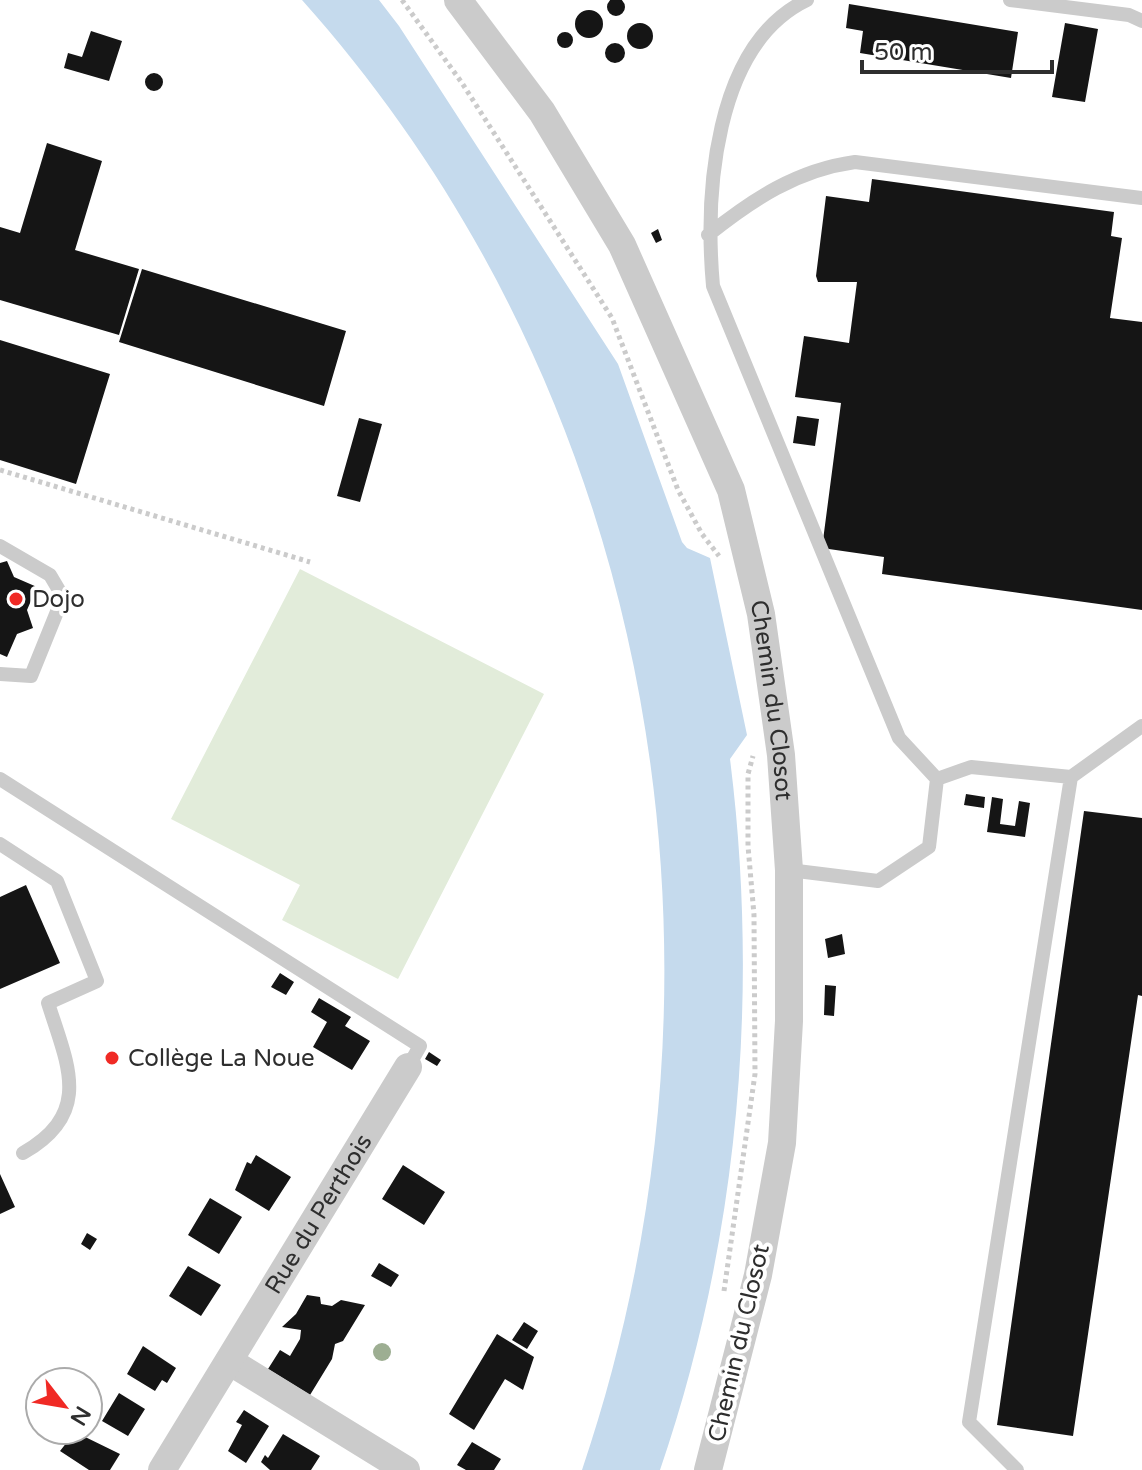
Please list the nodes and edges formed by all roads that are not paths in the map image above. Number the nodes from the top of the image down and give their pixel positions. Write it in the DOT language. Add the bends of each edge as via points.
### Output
graph roads {
  1 [pos="458,0"];
  2 [pos="807,0"];
  3 [pos="1010,0"];
  4 [pos="1142,21"];
  5 [pos="1142,198"];
  6 [pos="708,235"];
  7 [pos="0,546"];
  8 [pos="0,674"];
  9 [pos="1142,726"];
  10 [pos="1071,777"];
  11 [pos="0,779"];
  12 [pos="937,779"];
  13 [pos="0,844"];
  14 [pos="789,870"];
  15 [pos="408,1067"];
  16 [pos="23,1153"];
  17 [pos="229,1361"];
  18 [pos="162,1470"];
  19 [pos="406,1470"];
  20 [pos="708,1470"];
  21 [pos="1017,1470"];
  1 -- 14 [label="street, Chemin du Closot" via="542,112 622,245 731,490 761,614 781,755"];
  2 -- 6 [label="lane" via="757,40 721,121"];
  3 -- 4 [label="lane"];
  5 -- 6 [label="lane" via="855,162 814,170 779,186"];
  6 -- 12 [label="lane" via="713,286 899,738"];
  7 -- 8 [label="lane" via="50,575 63,597 31,676"];
  9 -- 10 [label="lane"];
  10 -- 12 [label="lane" via="971,767"];
  10 -- 21 [label="lane" via="969,1422"];
  11 -- 15 [label="lane" via="420,1046"];
  12 -- 14 [label="lane" via="929,847 878,881"];
  13 -- 16 [label="lane" via="57,881 97,981 48,1003 71,1078 69,1103 62,1121"];
  14 -- 20 [label="street, Chemin du Closot" via="782,1143 758,1275"];
  15 -- 17 [label="street, Rue du Perthois"];
  17 -- 18 [label="street, Rue du Perthois"];
  17 -- 19 [label="street"];
}
